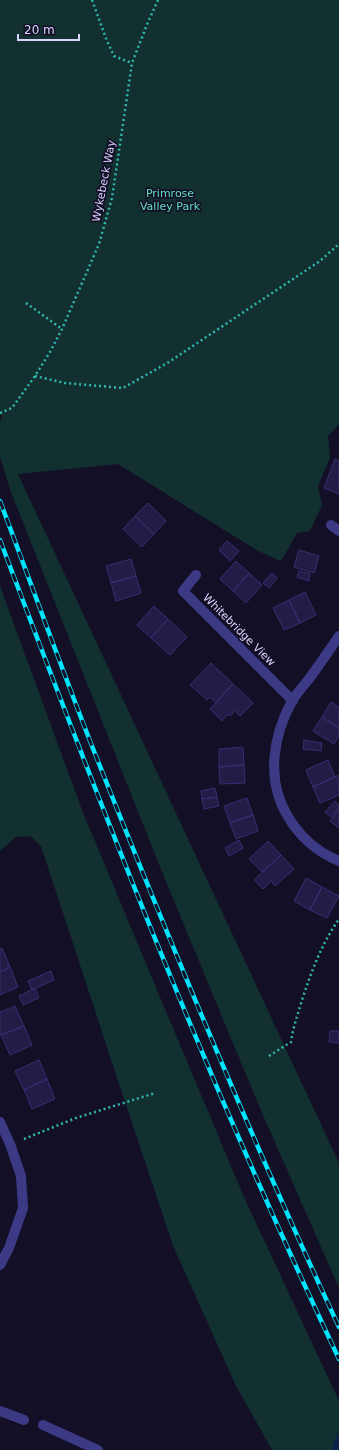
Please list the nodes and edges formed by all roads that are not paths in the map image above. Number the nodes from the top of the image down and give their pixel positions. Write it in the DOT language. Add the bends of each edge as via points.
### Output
graph roads {
  1 [pos="196,575"];
  2 [pos="339,636"];
  3 [pos="293,701"];
  4 [pos="339,861"];
  5 [pos="0,1122"];
  6 [pos="0,1265"];
  7 [pos="0,1411"];
  8 [pos="24,1420"];
  9 [pos="43,1425"];
  10 [pos="98,1450"];
  1 -- 3 [label="street, Whitebridge View" via="183,591"];
  2 -- 3 [label="street"];
  3 -- 4 [label="street" via="278,736 274,758 274,776 278,793 283,809 303,838 316,849"];
  5 -- 6 [label="street" via="21,1176 23,1208"];
  7 -- 8 [label="street"];
  9 -- 10 [label="street"];
}
